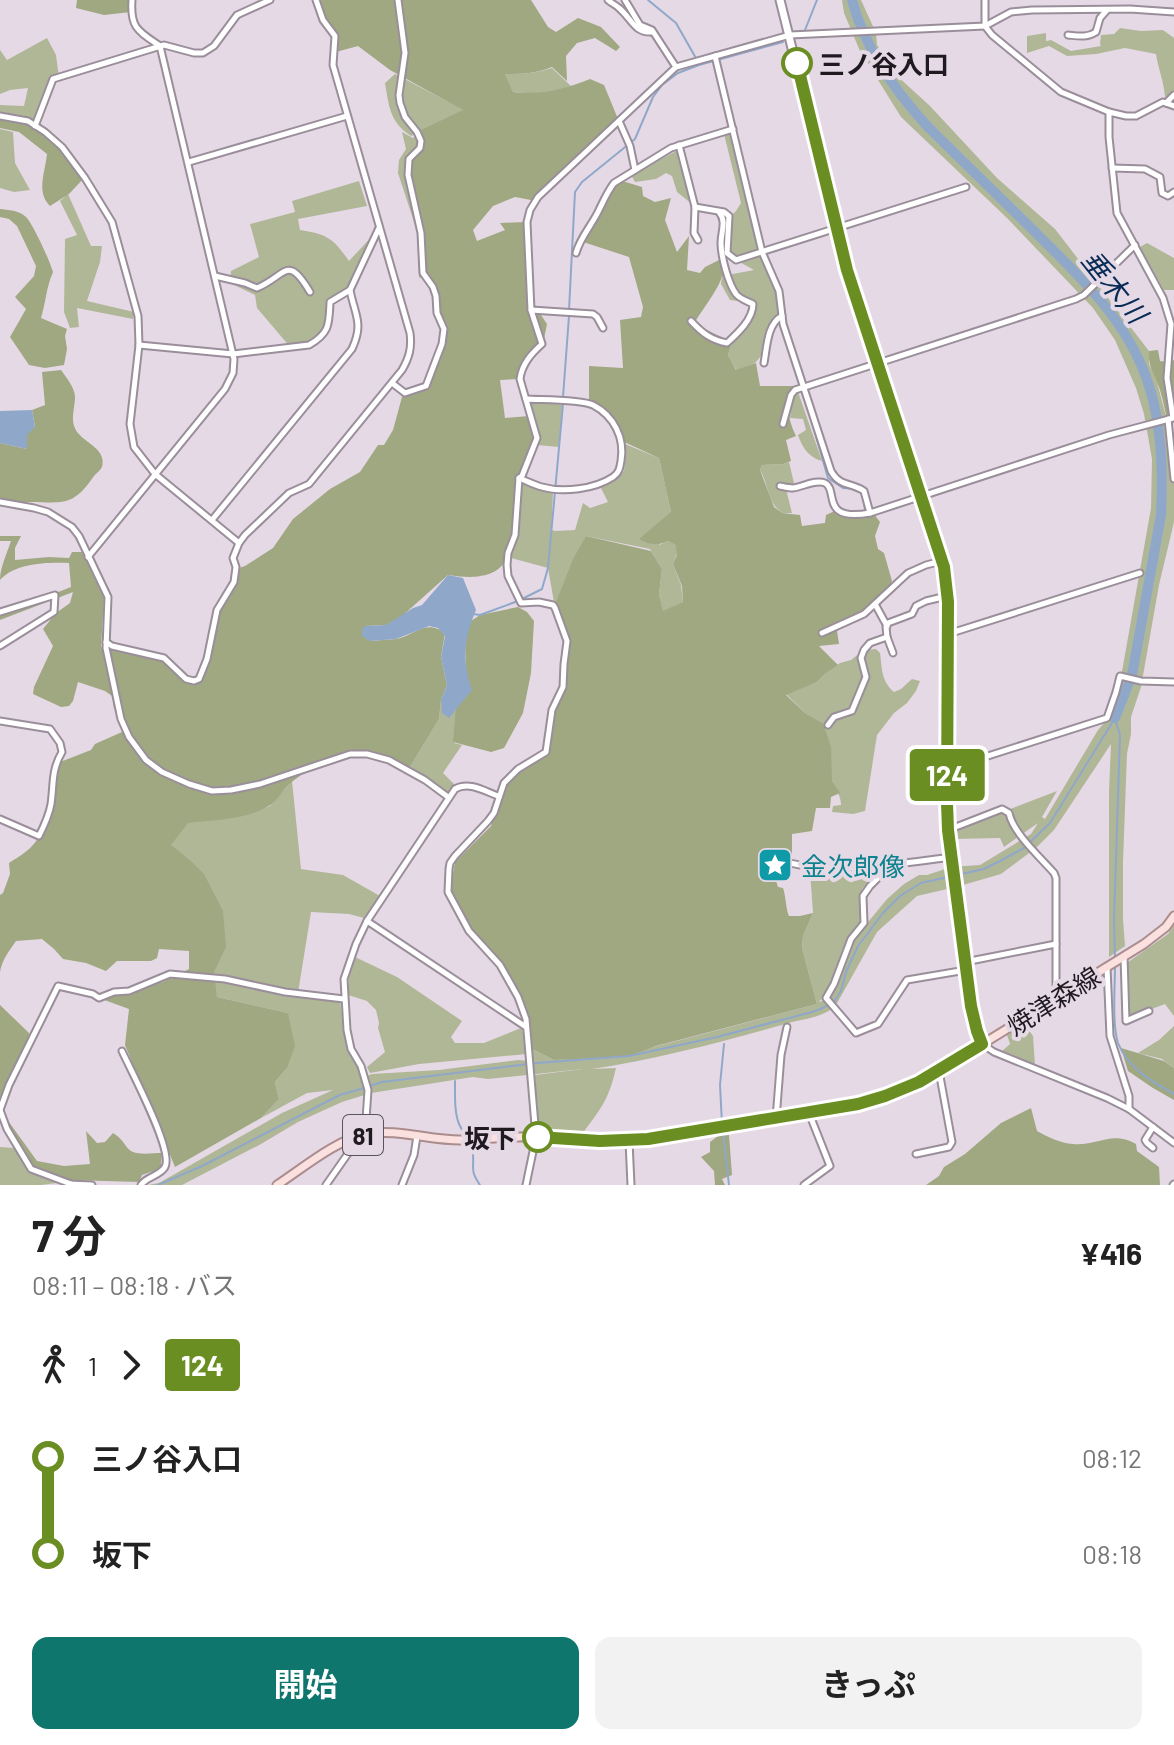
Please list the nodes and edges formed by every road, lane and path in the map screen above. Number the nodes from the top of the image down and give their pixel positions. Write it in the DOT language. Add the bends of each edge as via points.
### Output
graph roads {
  1 [pos="132,0"];
  2 [pos="270,0"];
  3 [pos="316,0"];
  4 [pos="398,0"];
  5 [pos="608,0"];
  6 [pos="625,0"];
  7 [pos="780,0"];
  8 [pos="985,0"];
  9 [pos="1108,10"];
  10 [pos="1174,12"];
  11 [pos="985,26"];
  12 [pos="653,32"];
  13 [pos="790,35"];
  14 [pos="1068,35"];
  15 [pos="160,46"];
  16 [pos="715,56"];
  17 [pos="676,67"];
  18 [pos="1174,95"];
  19 [pos="1166,103"];
  20 [pos="1174,106"];
  21 [pos="1109,112"];
  22 [pos="0,116"];
  23 [pos="347,116"];
  24 [pos="619,121"];
  25 [pos="35,126"];
  26 [pos="733,129"];
  27 [pos="679,145"];
  28 [pos="189,162"];
  29 [pos="1112,168"];
  30 [pos="635,170"];
  31 [pos="966,187"];
  32 [pos="1174,192"];
  33 [pos="695,207"];
  34 [pos="718,211"];
  35 [pos="379,227"];
  36 [pos="836,228"];
  37 [pos="698,240"];
  38 [pos="1135,245"];
  39 [pos="762,252"];
  40 [pos="576,253"];
  41 [pos="215,276"];
  42 [pos="350,290"];
  43 [pos="310,292"];
  44 [pos="1174,308"];
  45 [pos="531,310"];
  46 [pos="1167,310"];
  47 [pos="782,316"];
  48 [pos="691,321"];
  49 [pos="603,328"];
  50 [pos="139,345"];
  51 [pos="233,354"];
  52 [pos="878,362"];
  53 [pos="764,363"];
  54 [pos="392,383"];
  55 [pos="804,387"];
  56 [pos="526,399"];
  57 [pos="1168,419"];
  58 [pos="783,424"];
  59 [pos="1172,435"];
  60 [pos="1173,456"];
  61 [pos="155,474"];
  62 [pos="519,478"];
  63 [pos="1174,479"];
  64 [pos="780,486"];
  65 [pos="921,497"];
  66 [pos="0,502"];
  67 [pos="870,513"];
  68 [pos="211,520"];
  69 [pos="239,543"];
  70 [pos="88,557"];
  71 [pos="942,561"];
  72 [pos="912,572"];
  73 [pos="1140,573"];
  74 [pos="916,583"];
  75 [pos="947,596"];
  76 [pos="875,604"];
  77 [pos="0,612"];
  78 [pos="887,626"];
  79 [pos="822,633"];
  80 [pos="948,634"];
  81 [pos="887,637"];
  82 [pos="106,642"];
  83 [pos="0,646"];
  84 [pos="893,653"];
  85 [pos="1174,682"];
  86 [pos="0,721"];
  87 [pos="828,725"];
  88 [pos="947,769"];
  89 [pos="498,796"];
  90 [pos="448,797"];
  91 [pos="0,819"];
  92 [pos="948,830"];
  93 [pos="952,857"];
  94 [pos="790,863"];
  95 [pos="890,866"];
  96 [pos="1174,916"];
  97 [pos="367,921"];
  98 [pos="1056,944"];
  99 [pos="1124,955"];
  100 [pos="965,966"];
  101 [pos="1108,966"];
  102 [pos="344,999"];
  103 [pos="1056,999"];
  104 [pos="1149,1011"];
  105 [pos="787,1027"];
  106 [pos="527,1028"];
  107 [pos="982,1044"];
  108 [pos="122,1051"];
  109 [pos="939,1071"];
  110 [pos="1129,1109"];
  111 [pos="0,1110"];
  112 [pos="809,1113"];
  113 [pos="776,1119"];
  114 [pos="1153,1127"];
  115 [pos="365,1134"];
  116 [pos="417,1136"];
  117 [pos="536,1137"];
  118 [pos="354,1138"];
  119 [pos="629,1141"];
  120 [pos="1174,1143"];
  121 [pos="1153,1148"];
  122 [pos="916,1154"];
  123 [pos="68,1185"];
  124 [pos="92,1185"];
  125 [pos="141,1185"];
  126 [pos="277,1185"];
  127 [pos="326,1185"];
  128 [pos="402,1185"];
  129 [pos="526,1185"];
  130 [pos="631,1185"];
  131 [pos="804,1185"];
  1 -- 15 [label="street" via="138,31"];
  2 -- 15 [label="street" via="237,15 203,53"];
  3 -- 23 [label="street" via="335,36 333,64"];
  4 -- 54 [label="street" via="405,53 400,103 421,141 409,159 408,175 421,233 423,273 433,287 444,329 426,386 405,393"];
  5 -- 12 [label="street" via="637,30"];
  6 -- 12 [label="street" via="640,25"];
  7 -- 13 [label="main road"];
  8 -- 11 [label="street"];
  9 -- 10 [label="street"];
  9 -- 11 [label="street" via="1011,12"];
  9 -- 14 [label="street" via="1096,32"];
  11 -- 13 [label="street"];
  11 -- 21 [label="street" via="1061,92"];
  12 -- 17 [label="street"];
  13 -- 16 [label="street"];
  13 -- 36 [label="main road"];
  15 -- 25 [label="street" via="53,79"];
  15 -- 28 [label="street"];
  16 -- 17 [label="street"];
  16 -- 26 [label="street"];
  17 -- 24 [label="street"];
  18 -- 19 [label="street"];
  19 -- 20 [label="street"];
  19 -- 21 [label="street" via="1136,116"];
  21 -- 29 [label="street"];
  22 -- 25 [label="street"];
  23 -- 28 [label="street"];
  23 -- 35 [label="street"];
  24 -- 30 [label="street"];
  24 -- 45 [label="street" via="530,210"];
  25 -- 50 [label="street" via="75,163 112,222 138,316"];
  26 -- 27 [label="street"];
  26 -- 39 [label="street"];
  27 -- 30 [label="street"];
  27 -- 33 [label="street"];
  28 -- 41 [label="street"];
  29 -- 32 [label="street" via="1145,169 1160,177 1162,193"];
  29 -- 38 [label="street" via="1117,213"];
  30 -- 40 [label="street" via="608,191"];
  31 -- 36 [label="street"];
  33 -- 34 [label="street"];
  33 -- 37 [label="street"];
  34 -- 39 [label="street" via="729,216 727,253 736,260"];
  34 -- 48 [label="street" via="724,220 721,246 728,276 735,293 754,307 727,343 704,335"];
  35 -- 42 [label="street"];
  35 -- 54 [label="street" via="412,342"];
  36 -- 39 [label="street"];
  36 -- 52 [label="main road"];
  38 -- 46 [label="street"];
  38 -- 52 [label="street" via="1084,295"];
  39 -- 47 [label="street" via="779,291"];
  41 -- 43 [label="street" via="257,288 293,271"];
  41 -- 51 [label="street"];
  42 -- 51 [label="street" via="330,302 330,318 320,339 309,345"];
  42 -- 68 [label="street" via="359,326 352,349"];
  44 -- 46 [label="street"];
  45 -- 49 [label="street" via="593,314"];
  45 -- 56 [label="street" via="542,344 521,369"];
  46 -- 57 [label="street" via="1173,418"];
  47 -- 53 [label="street" via="771,328"];
  47 -- 55 [label="street"];
  50 -- 51 [label="street"];
  50 -- 61 [label="street" via="131,437"];
  51 -- 61 [label="street" via="233,373 225,389"];
  52 -- 55 [label="street"];
  52 -- 65 [label="main road"];
  54 -- 69 [label="street" via="309,484 289,493"];
  55 -- 58 [label="street" via="791,395"];
  55 -- 67 [label="street" via="831,471 838,481 864,491"];
  56 -- 62 [label="street" via="537,438"];
  56 -- 62 [label="street" via="591,404 616,428 622,458 614,477 593,485 563,490"];
  57 -- 59 [label="street"];
  57 -- 65 [label="street"];
  59 -- 60 [label="street"];
  60 -- 63 [label="street"];
  61 -- 68 [label="street"];
  61 -- 70 [label="street"];
  62 -- 89 [label="street" via="508,576 519,600 553,605 567,641 563,687 552,710 546,752 518,769"];
  64 -- 67 [label="street" via="825,483 836,509 849,515"];
  65 -- 67 [label="street"];
  65 -- 71 [label="main road"];
  66 -- 70 [label="street" via="61,520 79,536"];
  68 -- 69 [label="street"];
  69 -- 82 [label="street" via="233,558 234,582 217,610 199,679 186,679 164,658"];
  70 -- 82 [label="street" via="108,597"];
  71 -- 72 [label="street"];
  71 -- 75 [label="main road"];
  72 -- 74 [label="street"];
  72 -- 76 [label="street"];
  73 -- 80 [label="street"];
  75 -- 78 [label="street" via="926,601"];
  75 -- 80 [label="main road"];
  76 -- 78 [label="street"];
  76 -- 79 [label="street"];
  77 -- 83 [label="street" via="55,595 54,612"];
  78 -- 81 [label="street"];
  80 -- 88 [label="main road"];
  81 -- 84 [label="street"];
  81 -- 87 [label="street" via="864,650 866,677 852,711"];
  82 -- 90 [label="street" via="121,719 146,760 162,772 212,791 231,790 350,754 367,754 389,760"];
  85 -- 88 [label="street" via="1120,676 1107,718"];
  86 -- 91 [label="street" via="50,729 62,752 39,836"];
  88 -- 92 [label="main road"];
  89 -- 90 [label="street" via="467,785"];
  89 -- 106 [label="street" via="494,813 450,863 448,892 469,931 511,983"];
  90 -- 97 [label="street"];
  92 -- 93 [label="main road"];
  92 -- 98 [label="street" via="1002,809 1009,813 1056,878"];
  93 -- 95 [label="street"];
  93 -- 100 [label="main road"];
  94 -- 95 [label="street" via="808,868"];
  95 -- 100 [label="street" via="863,896 864,923 851,939 826,998 856,1033 878,1024 907,980"];
  96 -- 99 [label="main road, 焼津森線 / 81"];
  97 -- 102 [label="street" via="344,979"];
  97 -- 106 [label="street"];
  98 -- 100 [label="street"];
  98 -- 103 [label="street"];
  99 -- 101 [label="main road, 焼津森線 / 81"];
  99 -- 104 [label="street" via="1126,1021"];
  100 -- 107 [label="main road"];
  101 -- 103 [label="main road, 焼津森線 / 81"];
  101 -- 110 [label="street" via="1110,1036"];
  102 -- 111 [label="street" via="179,974 99,998 58,986"];
  102 -- 115 [label="street" via="351,1049 368,1090"];
  103 -- 107 [label="main road, 焼津森線 / 81"];
  105 -- 113 [label="street"];
  106 -- 117 [label="street"];
  107 -- 109 [label="main road, 焼津森線 / 81"];
  107 -- 110 [label="street"];
  108 -- 125 [label="street" via="167,1153 163,1171"];
  109 -- 112 [label="main road, 焼津森線 / 81" via="885,1096"];
  109 -- 122 [label="street" via="952,1142"];
  110 -- 114 [label="street"];
  111 -- 123 [label="street" via="31,1169"];
  112 -- 113 [label="main road, 焼津森線 / 81"];
  112 -- 131 [label="street" via="830,1166"];
  113 -- 119 [label="main road, 焼津森線 / 81"];
  114 -- 120 [label="street"];
  114 -- 121 [label="street" via="1145,1140"];
  115 -- 116 [label="main road, 焼津森線 / 81"];
  115 -- 118 [label="main road, 焼津森線 / 81"];
  116 -- 117 [label="main road, 焼津森線 / 81"];
  116 -- 128 [label="street"];
  117 -- 119 [label="main road, 焼津森線 / 81"];
  117 -- 129 [label="street"];
  118 -- 126 [label="main road, 焼津森線 / 81"];
  118 -- 127 [label="street"];
  119 -- 130 [label="street"];
  123 -- 124 [label="street"];
}
